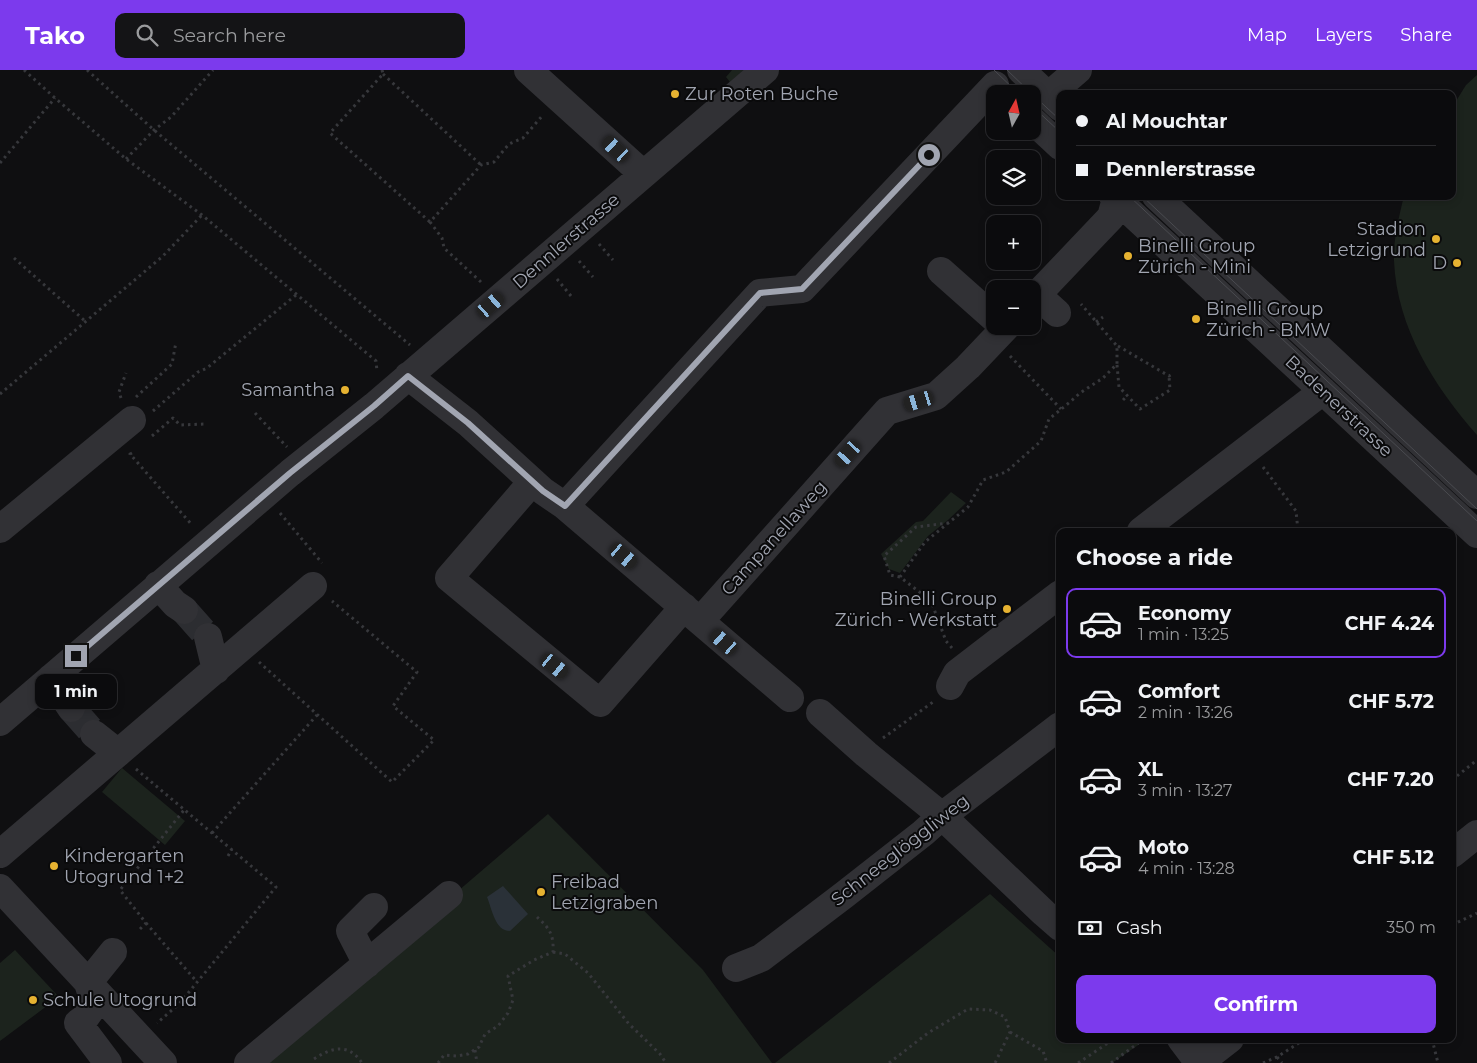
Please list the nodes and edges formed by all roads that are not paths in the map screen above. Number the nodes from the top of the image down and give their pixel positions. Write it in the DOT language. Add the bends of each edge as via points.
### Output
graph roads {
  1 [pos="528,70"];
  2 [pos="764,70"];
  3 [pos="1021,70"];
  4 [pos="1078,70"];
  5 [pos="993,83"];
  6 [pos="1063,90"];
  7 [pos="1054,101"];
  8 [pos="1041,128"];
  9 [pos="1056,142"];
  10 [pos="643,174"];
  11 [pos="1116,200"];
  12 [pos="1117,200"];
  13 [pos="1160,200"];
  14 [pos="941,271"];
  15 [pos="1041,291"];
  16 [pos="1041,302"];
  17 [pos="1057,313"];
  18 [pos="986,314"];
  19 [pos="995,335"];
  20 [pos="408,376"];
  21 [pos="1323,391"];
  22 [pos="137,420"];
  23 [pos="532,482"];
  24 [pos="1477,496"];
  25 [pos="565,506"];
  26 [pos="1145,528"];
  27 [pos="0,529"];
  28 [pos="1477,534"];
  29 [pos="158,585"];
  30 [pos="313,586"];
  31 [pos="1056,596"];
  32 [pos="184,610"];
  33 [pos="692,614"];
  34 [pos="208,637"];
  35 [pos="216,670"];
  36 [pos="51,678"];
  37 [pos="950,686"];
  38 [pos="790,698"];
  39 [pos="71,708"];
  40 [pos="820,713"];
  41 [pos="0,722"];
  42 [pos="1056,729"];
  43 [pos="94,734"];
  44 [pos="118,753"];
  45 [pos="942,816"];
  46 [pos="1477,834"];
  47 [pos="1456,851"];
  48 [pos="0,854"];
  49 [pos="0,888"];
  50 [pos="449,895"];
  51 [pos="374,907"];
  52 [pos="1056,924"];
  53 [pos="113,952"];
  54 [pos="367,964"];
  55 [pos="736,968"];
  56 [pos="88,983"];
  57 [pos="1184,1043"];
  58 [pos="1225,1043"];
  59 [pos="108,1063"];
  60 [pos="163,1063"];
  61 [pos="248,1063"];
  62 [pos="1199,1063"];
  1 -- 10 [label="street"];
  2 -- 10 [label="street, Dennlerstrasse"];
  3 -- 7 [label="street"];
  4 -- 6 [label="street"];
  5 -- 25 [label="street" via="802,289 760,293"];
  8 -- 9 [label="street"];
  10 -- 20 [label="street, Dennlerstrasse"];
  11 -- 15 [label="street" via="1111,217"];
  12 -- 21 [label="street, Badenerstrasse"];
  13 -- 24 [label="street, Badenerstrasse"];
  14 -- 18 [label="street"];
  16 -- 17 [label="street"];
  19 -- 33 [label="street, Campanellaweg" via="968,367 936,396 887,411"];
  20 -- 23 [label="street" via="468,423"];
  20 -- 29 [label="street, Dennlerstrasse"];
  21 -- 26 [label="street"];
  21 -- 28 [label="street, Badenerstrasse"];
  22 -- 27 [label="street"];
  23 -- 25 [label="street"];
  23 -- 33 [label="street, Campanellaweg" via="449,578 600,703"];
  25 -- 33 [label="street"];
  29 -- 32 [label="street"];
  29 -- 36 [label="street, Dennlerstrasse"];
  30 -- 35 [label="street"];
  31 -- 37 [label="street" via="1013,617 957,673"];
  33 -- 38 [label="street"];
  34 -- 35 [label="street"];
  35 -- 44 [label="street"];
  36 -- 39 [label="street"];
  36 -- 41 [label="street, Dennlerstrasse"];
  40 -- 45 [label="street"];
  42 -- 45 [label="street, Schneeglöggliweg"];
  43 -- 44 [label="street"];
  44 -- 48 [label="street"];
  45 -- 52 [label="street"];
  45 -- 55 [label="street, Schneeglöggliweg" via="761,958"];
  46 -- 47 [label="street"];
  49 -- 56 [label="street"];
  50 -- 54 [label="street"];
  51 -- 54 [label="street" via="350,931"];
  53 -- 56 [label="street"];
  54 -- 61 [label="street"];
  56 -- 59 [label="street" via="95,1004 78,1023"];
  56 -- 60 [label="street"];
  57 -- 62 [label="street"];
  58 -- 62 [label="street"];
}
